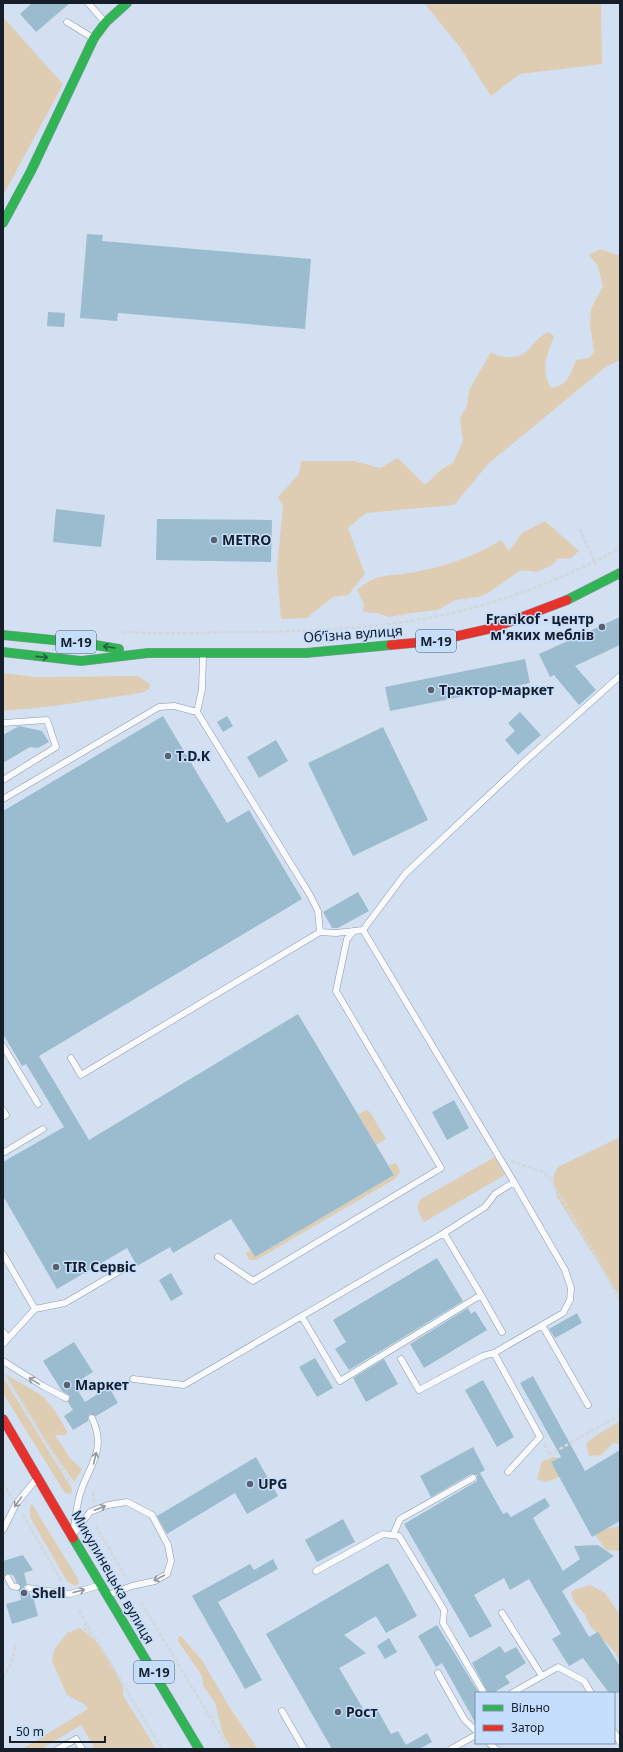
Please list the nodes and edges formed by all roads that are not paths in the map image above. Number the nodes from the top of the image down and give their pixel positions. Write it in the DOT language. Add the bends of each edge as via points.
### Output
graph roads {
  1 [pos="88,3"];
  2 [pos="127,3"];
  3 [pos="67,22"];
  4 [pos="106,22"];
  5 [pos="94,38"];
  6 [pos="3,223"];
  7 [pos="620,573"];
  8 [pos="3,635"];
  9 [pos="3,652"];
  10 [pos="148,654"];
  11 [pos="203,654"];
  12 [pos="620,676"];
  13 [pos="197,712"];
  14 [pos="3,723"];
  15 [pos="3,780"];
  16 [pos="3,799"];
  17 [pos="363,930"];
  18 [pos="354,931"];
  19 [pos="320,932"];
  20 [pos="3,1046"];
  21 [pos="71,1058"];
  22 [pos="38,1104"];
  23 [pos="3,1110"];
  24 [pos="3,1117"];
  25 [pos="43,1129"];
  26 [pos="3,1153"];
  27 [pos="514,1182"];
  28 [pos="444,1233"];
  29 [pos="3,1254"];
  30 [pos="218,1257"];
  31 [pos="122,1269"];
  32 [pos="481,1295"];
  33 [pos="35,1309"];
  34 [pos="302,1317"];
  35 [pos="542,1325"];
  36 [pos="3,1332"];
  37 [pos="502,1332"];
  38 [pos="8,1338"];
  39 [pos="3,1344"];
  40 [pos="494,1353"];
  41 [pos="402,1359"];
  42 [pos="3,1361"];
  43 [pos="133,1379"];
  44 [pos="66,1398"];
  45 [pos="588,1405"];
  46 [pos="92,1418"];
  47 [pos="3,1419"];
  48 [pos="508,1472"];
  49 [pos="38,1477"];
  50 [pos="473,1478"];
  51 [pos="3,1530"];
  52 [pos="73,1535"];
  53 [pos="393,1535"];
  54 [pos="316,1570"];
  55 [pos="8,1578"];
  56 [pos="102,1585"];
  57 [pos="17,1587"];
  58 [pos="28,1588"];
  59 [pos="108,1596"];
  60 [pos="502,1613"];
  61 [pos="438,1673"];
  62 [pos="542,1676"];
  63 [pos="483,1692"];
  64 [pos="514,1692"];
  65 [pos="590,1692"];
  66 [pos="282,1711"];
  67 [pos="475,1730"];
  68 [pos="475,1736"];
  69 [pos="58,1749"];
  70 [pos="82,1749"];
  71 [pos="199,1749"];
  72 [pos="304,1749"];
  73 [pos="451,1749"];
  1 -- 4 [label="lane"];
  2 -- 4 [label="main road"];
  3 -- 5 [label="lane"];
  4 -- 5 [label="main road"];
  5 -- 6 [label="main road"];
  7 -- 11 [label="main road, Обʼїзна вулиця / М-19" via="572,598 516,620 464,636 306,653"];
  10 -- 8 [label="main road, М-19, one-way" via="83,643"];
  9 -- 10 [label="main road, М-19, one-way" via="81,661"];
  10 -- 11 [label="main road, Обʼїзна вулиця / М-19"];
  11 -- 13 [label="lane" via="202,690"];
  12 -- 17 [label="lane" via="518,767 405,874"];
  13 -- 16 [label="lane" via="174,706 159,707"];
  13 -- 19 [label="lane" via="310,895 318,911"];
  14 -- 15 [label="lane" via="47,720 56,747"];
  17 -- 18 [label="lane"];
  17 -- 27 [label="lane"];
  18 -- 19 [label="lane"];
  18 -- 30 [label="lane" via="347,939 336,990 441,1168 253,1281"];
  19 -- 21 [label="lane" via="81,1074"];
  20 -- 22 [label="lane"];
  23 -- 24 [label="lane" via="6,1115"];
  25 -- 26 [label="lane"];
  27 -- 28 [label="lane" via="495,1194 485,1207"];
  27 -- 35 [label="lane" via="565,1270 571,1288 570,1300 563,1313"];
  28 -- 32 [label="lane"];
  28 -- 34 [label="lane"];
  29 -- 33 [label="lane"];
  31 -- 33 [label="lane" via="65,1303"];
  32 -- 34 [label="lane" via="340,1380"];
  32 -- 37 [label="lane"];
  33 -- 38 [label="lane"];
  34 -- 43 [label="lane" via="184,1385"];
  35 -- 40 [label="lane"];
  35 -- 45 [label="lane"];
  36 -- 38 [label="lane"];
  38 -- 39 [label="lane"];
  40 -- 41 [label="lane" via="483,1356 419,1390"];
  40 -- 48 [label="lane" via="540,1437"];
  44 -- 42 [label="lane, one-way"];
  52 -- 46 [label="lane, one-way" via="77,1504 96,1460 98,1431"];
  47 -- 49 [label="main road, Микулинецька вулиця / М-19"];
  49 -- 51 [label="lane, one-way" via="16,1504"];
  49 -- 52 [label="main road, Микулинецька вулиця / М-19"];
  50 -- 53 [label="lane" via="400,1519"];
  52 -- 56 [label="main road, Микулинецька вулиця / М-19"];
  52 -- 59 [label="lane, one-way" via="90,1512 108,1505 127,1502 152,1515 168,1544 171,1561 167,1574 156,1581 132,1586"];
  53 -- 54 [label="lane" via="383,1534"];
  53 -- 63 [label="lane" via="400,1536 444,1610 443,1623"];
  55 -- 57 [label="lane" via="12,1586"];
  58 -- 56 [label="lane, one-way" via="70,1594"];
  56 -- 59 [label="main road, Микулинецька вулиця / М-19"];
  59 -- 71 [label="main road, Микулинецька вулиця / М-19"];
  60 -- 62 [label="lane"];
  61 -- 67 [label="lane" via="464,1719"];
  62 -- 64 [label="lane"];
  62 -- 65 [label="lane" via="558,1666 584,1681"];
  66 -- 72 [label="lane"];
  68 -- 73 [label="lane"];
  69 -- 70 [label="lane" via="76,1739"];
}
